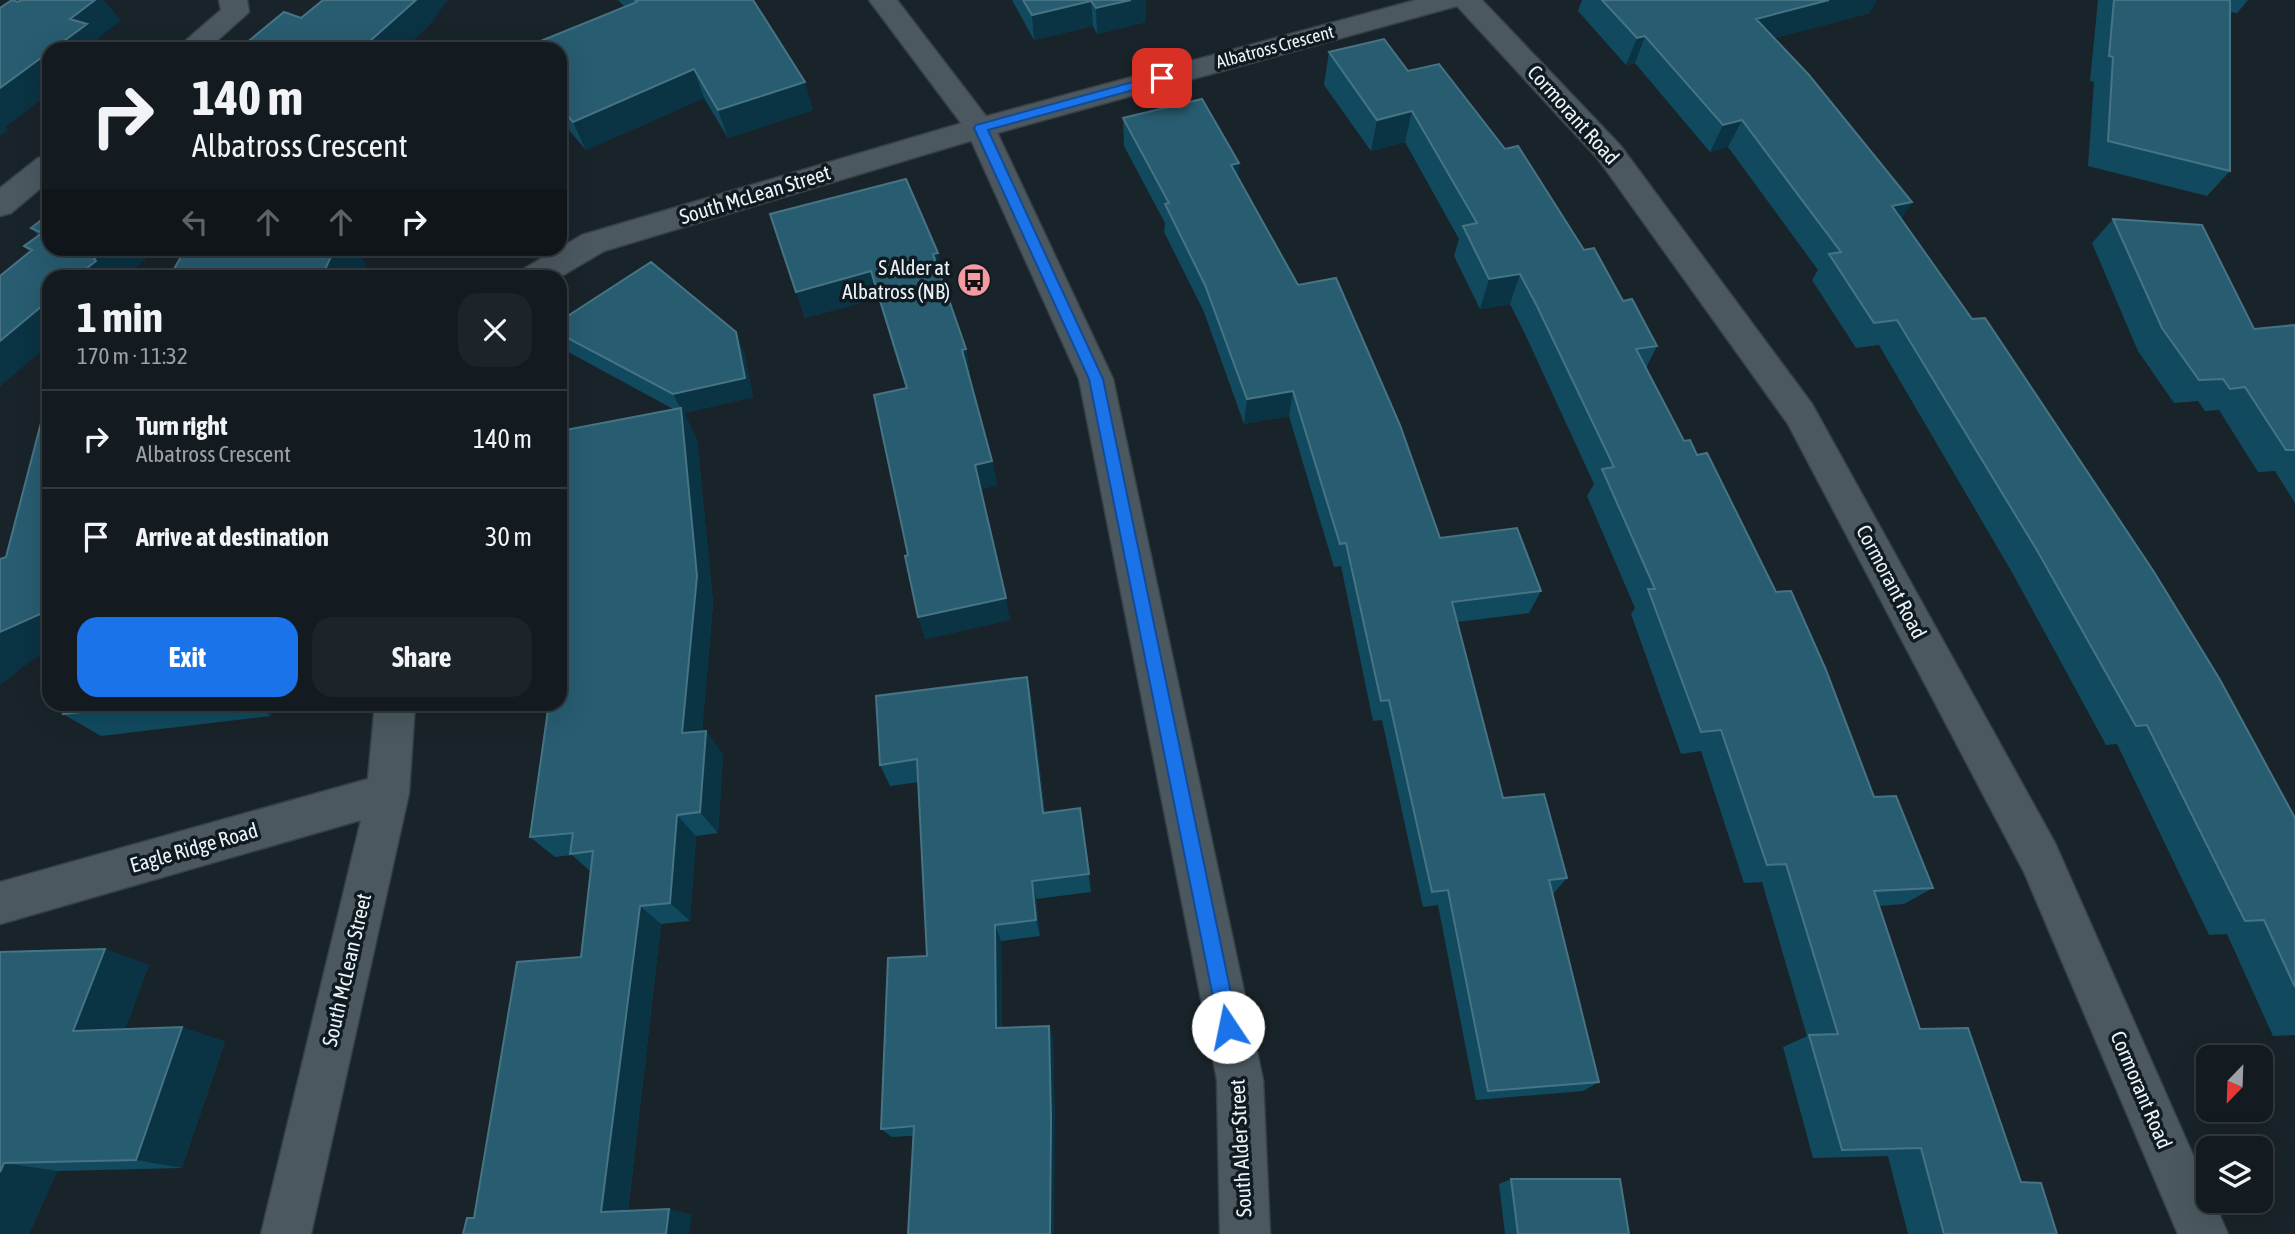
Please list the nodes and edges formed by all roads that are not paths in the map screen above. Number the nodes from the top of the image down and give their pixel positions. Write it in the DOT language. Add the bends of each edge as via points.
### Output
graph roads {
  1 [pos="233,0"];
  2 [pos="883,0"];
  3 [pos="1448,0"];
  4 [pos="1467,0"];
  5 [pos="199,42"];
  6 [pos="980,128"];
  7 [pos="42,171"];
  8 [pos="0,205"];
  9 [pos="546,270"];
  10 [pos="394,711"];
  11 [pos="388,793"];
  12 [pos="0,903"];
  13 [pos="286,1234"];
  14 [pos="1245,1234"];
  15 [pos="2203,1234"];
  1 -- 5 [label="street" via="235,12"];
  2 -- 6 [label="street, South Alder Street"];
  3 -- 6 [label="street, Albatross Crescent"];
  4 -- 15 [label="street, Cormorant Road" via="1609,152 1800,414 2040,858"];
  6 -- 9 [label="street, South McLean Street" via="593,243"];
  6 -- 14 [label="street, South Alder Street" via="1096,379 1240,1080"];
  7 -- 8 [label="street"];
  10 -- 11 [label="street, South McLean Street"];
  11 -- 12 [label="street, Eagle Ridge Road"];
  11 -- 13 [label="street, South McLean Street"];
}
